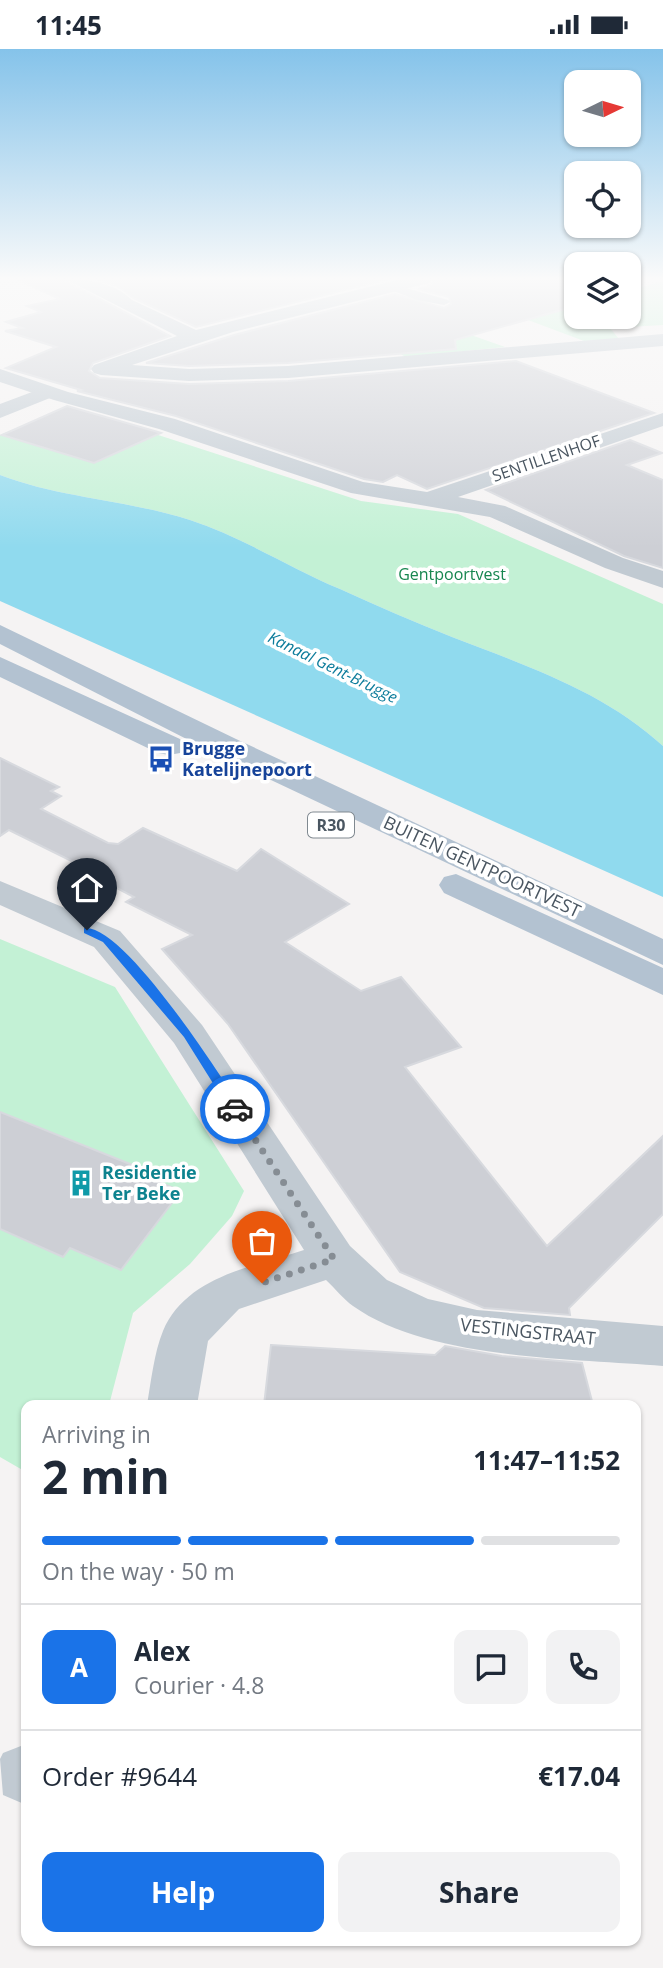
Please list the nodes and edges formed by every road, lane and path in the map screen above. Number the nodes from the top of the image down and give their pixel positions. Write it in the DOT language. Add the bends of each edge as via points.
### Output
graph roads {
  1 [pos="106,369"];
  2 [pos="327,369"];
  3 [pos="0,375"];
  4 [pos="88,375"];
  5 [pos="48,391"];
  6 [pos="23,402"];
  7 [pos="0,403"];
  8 [pos="0,412"];
  9 [pos="663,419"];
  10 [pos="430,500"];
  11 [pos="663,580"];
  12 [pos="0,633"];
  13 [pos="0,666"];
  14 [pos="0,892"];
  15 [pos="663,953"];
  16 [pos="663,983"];
  17 [pos="334,1259"];
  18 [pos="663,1346"];
  19 [pos="173,1400"];
  1 -- 4 [label="street"];
  2 -- 4 [label="street" via="188,376"];
  3 -- 5 [label="street"];
  4 -- 5 [label="street"];
  5 -- 6 [label="street"];
  5 -- 10 [label="street" via="167,424 359,488"];
  6 -- 7 [label="street"];
  6 -- 8 [label="street"];
  9 -- 10 [label="street, SENTILLENHOF"];
  10 -- 11 [label="street" via="496,511"];
  12 -- 15 [label="main road, BUITEN GENTPOORTVEST / R30" via="225,746"];
  13 -- 16 [label="main road, BUITEN GENTPOORTVEST / R30"];
  14 -- 17 [label="street, VESTINGSTRAAT" via="107,939 188,1034"];
  17 -- 18 [label="street, VESTINGSTRAAT" via="370,1293 419,1317 477,1331"];
  17 -- 19 [label="street" via="222,1296 186,1332"];
}
